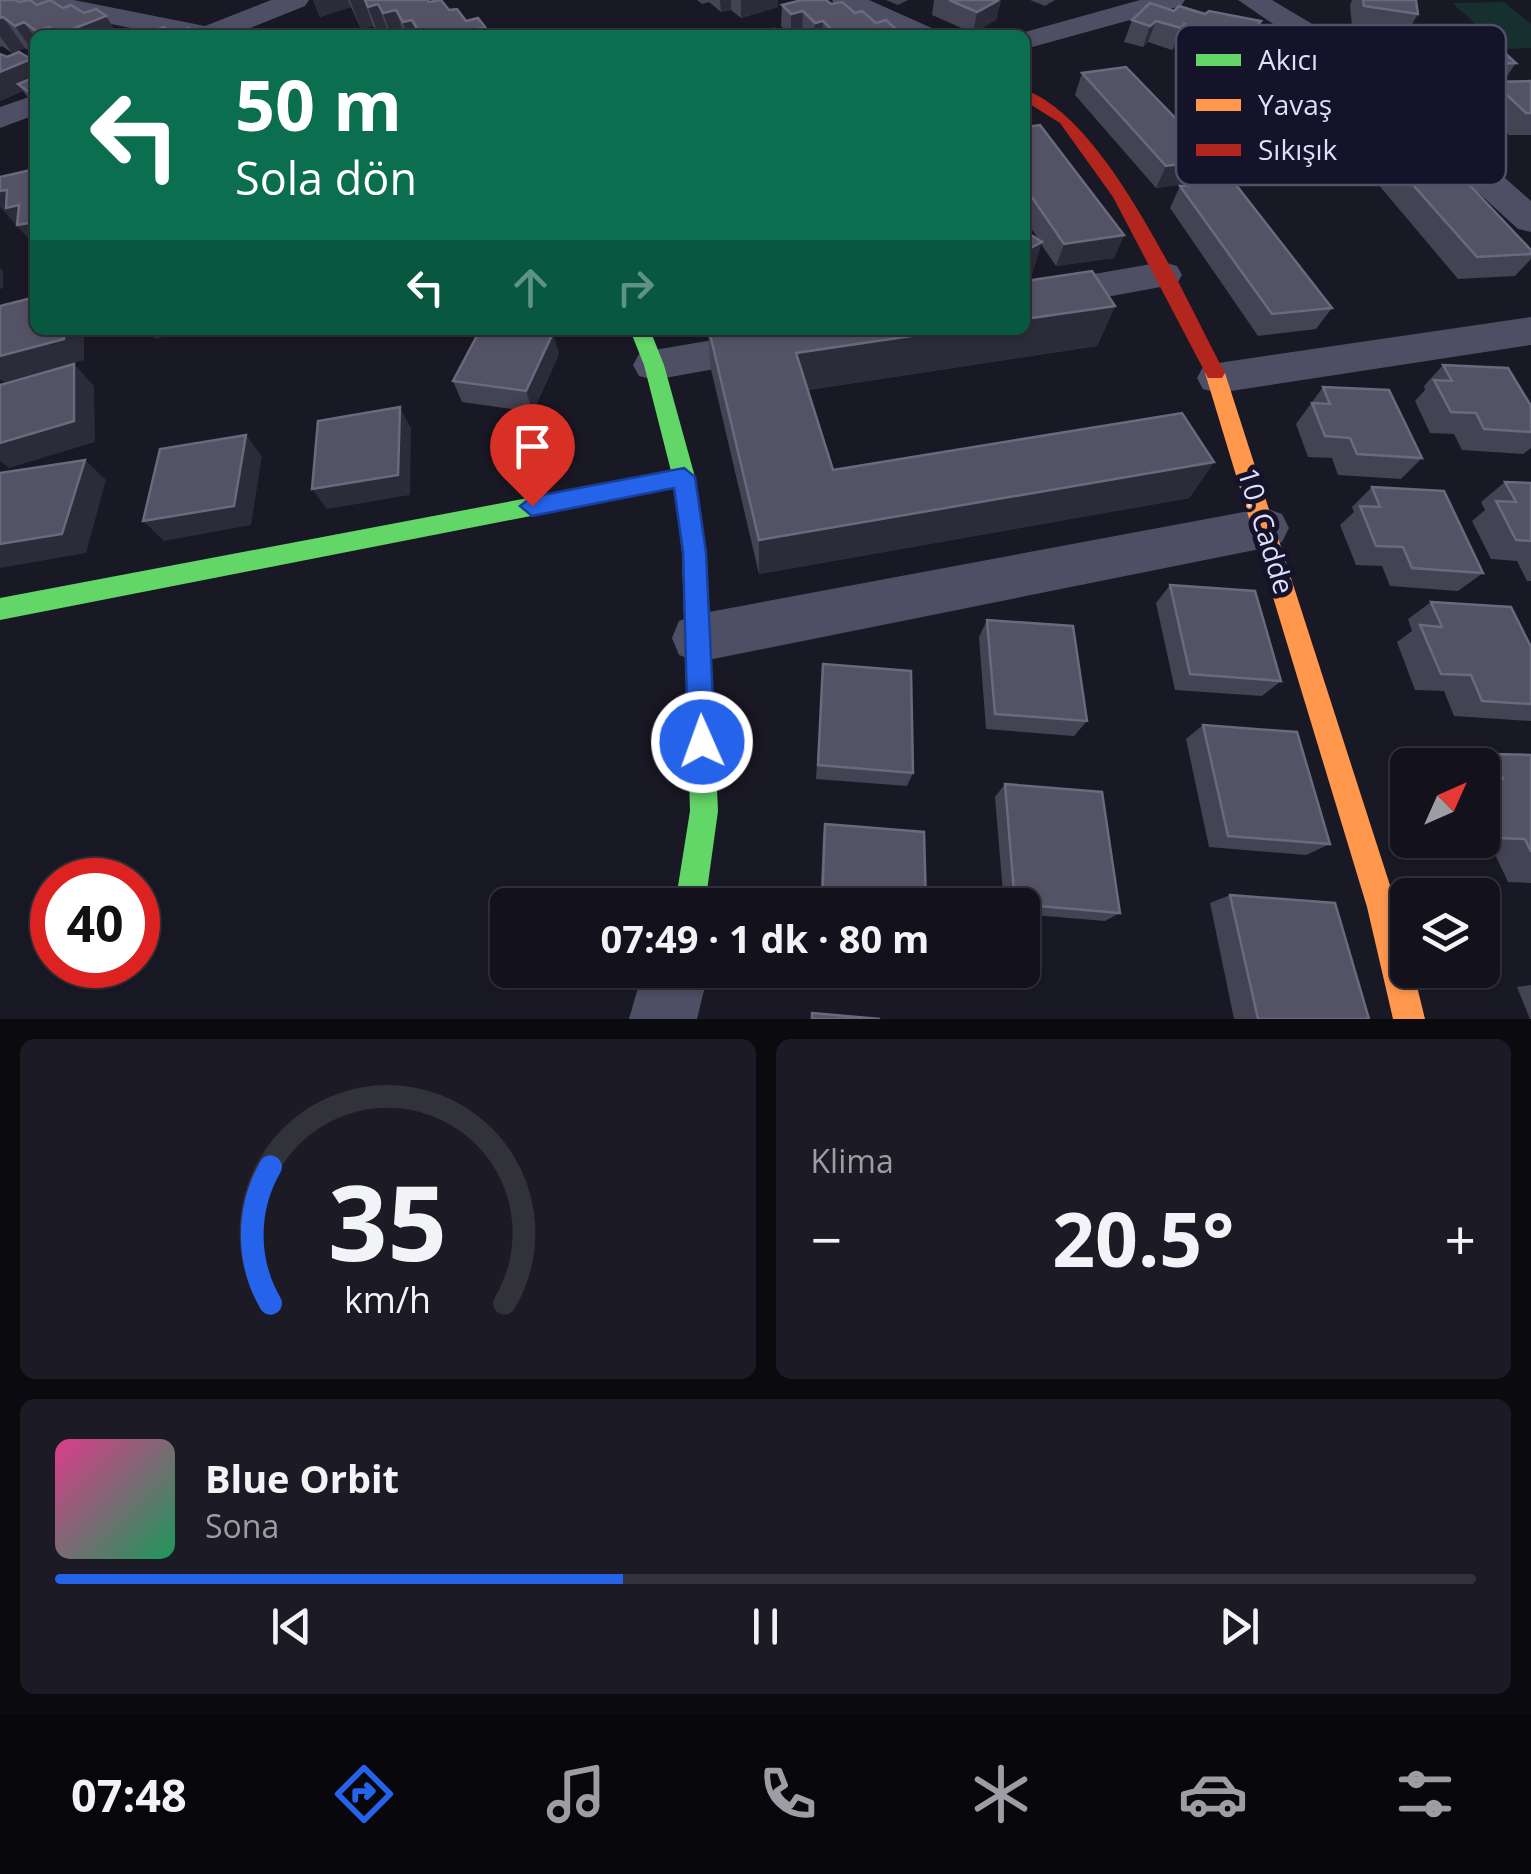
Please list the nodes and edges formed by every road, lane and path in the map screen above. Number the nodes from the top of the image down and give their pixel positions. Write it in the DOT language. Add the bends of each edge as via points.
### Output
graph roads {
  1 [pos="32,0"];
  2 [pos="296,0"];
  3 [pos="846,0"];
  4 [pos="1171,0"];
  5 [pos="1252,0"];
  6 [pos="1134,4"];
  7 [pos="1294,25"];
  8 [pos="183,30"];
  9 [pos="221,30"];
  10 [pos="913,30"];
  11 [pos="1030,38"];
  12 [pos="1030,97"];
  13 [pos="30,106"];
  14 [pos="0,118"];
  15 [pos="1491,185"];
  16 [pos="1531,221"];
  17 [pos="1163,275"];
  18 [pos="1030,299"];
  19 [pos="1531,331"];
  20 [pos="796,335"];
  21 [pos="647,348"];
  22 [pos="1218,378"];
  23 [pos="684,477"];
  24 [pos="1265,528"];
  25 [pos="0,609"];
  26 [pos="698,638"];
  27 [pos="693,888"];
  28 [pos="671,988"];
  29 [pos="662,1019"];
  30 [pos="1409,1019"];
  1 -- 8 [label="street"];
  2 -- 9 [label="street"];
  3 -- 10 [label="street"];
  4 -- 6 [label="street"];
  5 -- 7 [label="street"];
  6 -- 11 [label="street"];
  12 -- 17 [label="street, 10. Cadde" via="1066,120 1122,196"];
  13 -- 14 [label="street"];
  15 -- 16 [label="street"];
  17 -- 18 [label="street"];
  17 -- 22 [label="street, 10. Cadde"];
  19 -- 22 [label="street"];
  20 -- 21 [label="street"];
  21 -- 23 [label="street"];
  22 -- 24 [label="street, 10. Cadde"];
  23 -- 25 [label="street"];
  23 -- 26 [label="street"];
  24 -- 26 [label="street"];
  24 -- 30 [label="street, 10. Cadde" via="1382,907"];
  26 -- 27 [label="street" via="704,811"];
  28 -- 29 [label="street"];
}
